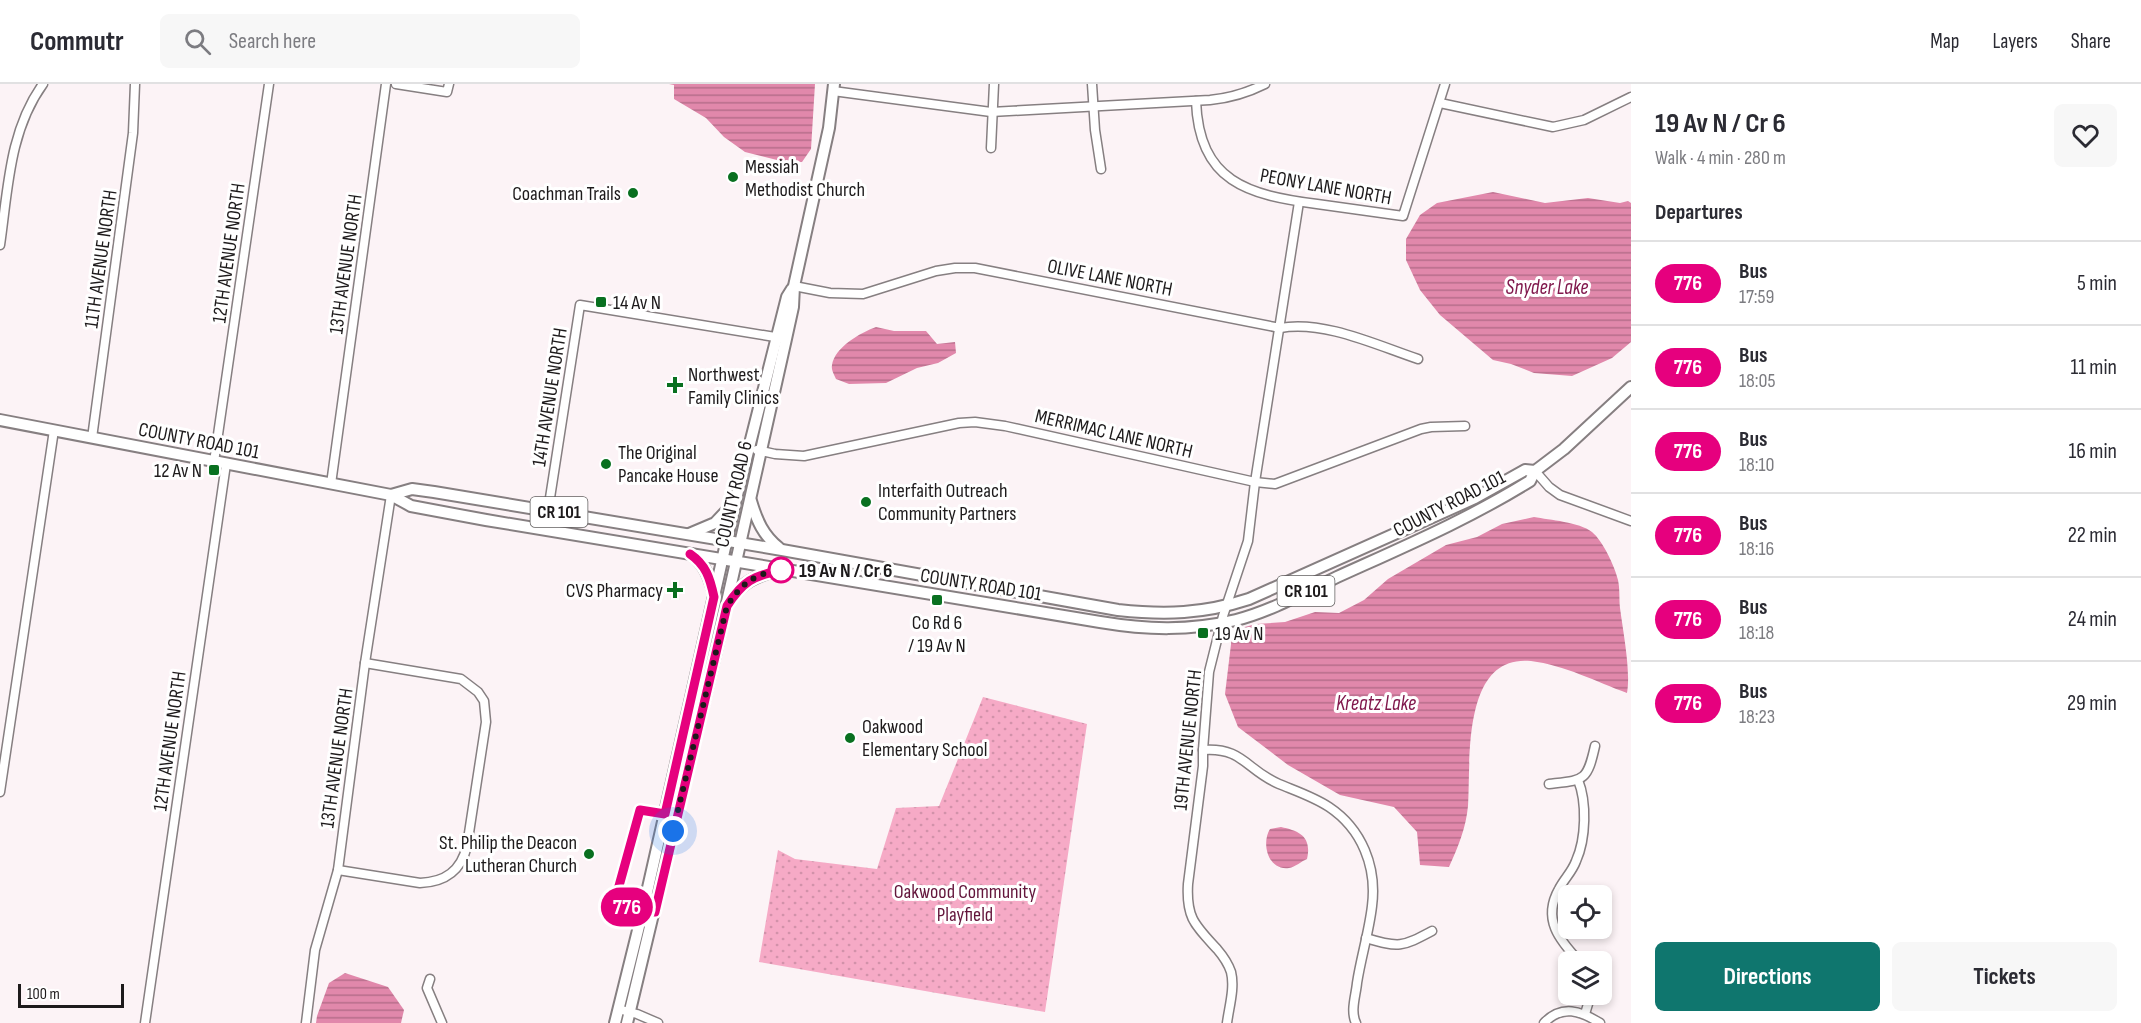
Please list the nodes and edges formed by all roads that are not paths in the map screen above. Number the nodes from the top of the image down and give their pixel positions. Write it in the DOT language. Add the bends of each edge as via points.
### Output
graph roads {
  1 [pos="43,84"];
  2 [pos="135,84"];
  3 [pos="269,84"];
  4 [pos="386,84"];
  5 [pos="396,84"];
  6 [pos="449,84"];
  7 [pos="994,84"];
  8 [pos="1092,84"];
  9 [pos="1265,84"];
  10 [pos="1445,84"];
  11 [pos="834,87"];
  12 [pos="1631,97"];
  13 [pos="1196,101"];
  14 [pos="1440,103"];
  15 [pos="1094,106"];
  16 [pos="991,112"];
  17 [pos="991,148"];
  18 [pos="1101,169"];
  19 [pos="1299,202"];
  20 [pos="0,245"];
  21 [pos="794,286"];
  22 [pos="1280,328"];
  23 [pos="781,338"];
  24 [pos="1418,359"];
  25 [pos="1631,387"];
  26 [pos="0,420"];
  27 [pos="1465,426"];
  28 [pos="54,430"];
  29 [pos="92,438"];
  30 [pos="748,448"];
  31 [pos="761,451"];
  32 [pos="213,462"];
  33 [pos="226,464"];
  34 [pos="1535,471"];
  35 [pos="1255,482"];
  36 [pos="331,484"];
  37 [pos="391,495"];
  38 [pos="750,499"];
  39 [pos="736,500"];
  40 [pos="549,511"];
  41 [pos="1631,521"];
  42 [pos="545,530"];
  43 [pos="687,534"];
  44 [pos="727,541"];
  45 [pos="741,544"];
  46 [pos="782,550"];
  47 [pos="690,554"];
  48 [pos="723,559"];
  49 [pos="737,561"];
  50 [pos="781,570"];
  51 [pos="714,597"];
  52 [pos="727,606"];
  53 [pos="1227,606"];
  54 [pos="1222,622"];
  55 [pos="365,663"];
  56 [pos="1595,746"];
  57 [pos="1203,750"];
  58 [pos="1578,780"];
  59 [pos="1549,784"];
  60 [pos="0,792"];
  61 [pos="338,870"];
  62 [pos="1432,931"];
  63 [pos="1366,938"];
  64 [pos="1568,951"];
  65 [pos="430,979"];
  66 [pos="1588,1005"];
  67 [pos="618,1009"];
  68 [pos="1585,1014"];
  69 [pos="628,1018"];
  70 [pos="145,1023"];
  71 [pos="306,1023"];
  72 [pos="442,1023"];
  73 [pos="615,1023"];
  74 [pos="658,1023"];
  75 [pos="1227,1023"];
  76 [pos="1356,1023"];
  77 [pos="1544,1023"];
  78 [pos="1600,1023"];
  1 -- 20 [label="street" via="28,107 13,153"];
  2 -- 29 [label="street, 11TH AVENUE NORTH" via="134,133"];
  3 -- 32 [label="street, 12TH AVENUE NORTH"];
  4 -- 36 [label="street, 13TH AVENUE NORTH"];
  5 -- 6 [label="street" via="447,92"];
  7 -- 16 [label="street"];
  8 -- 15 [label="street"];
  9 -- 13 [label="street" via="1229,98"];
  10 -- 14 [label="street"];
  11 -- 16 [label="street"];
  11 -- 21 [label="main road, COUNTY ROAD 6" via="829,128"];
  12 -- 14 [label="street" via="1584,120 1553,127"];
  13 -- 15 [label="street"];
  13 -- 19 [label="street, PEONY LANE NORTH" via="1202,141 1218,167 1242,187"];
  14 -- 19 [label="street, PEONY LANE NORTH" via="1403,216"];
  15 -- 16 [label="street"];
  15 -- 18 [label="street"];
  16 -- 17 [label="street"];
  19 -- 22 [label="street, 19TH AVENUE NORTH"];
  21 -- 22 [label="street, OLIVE LANE NORTH" via="863,294 936,270 975,268"];
  21 -- 23 [label="main road, COUNTY ROAD 6" via="793,307"];
  22 -- 24 [label="street, OLIVE LANE NORTH" via="1308,326"];
  22 -- 35 [label="street, 19TH AVENUE NORTH"];
  23 -- 30 [label="main road, COUNTY ROAD 6"];
  23 -- 31 [label="main road, COUNTY ROAD 6"];
  23 -- 40 [label="street, 14TH AVENUE NORTH" via="580,305"];
  25 -- 34 [label="main road, COUNTY ROAD 101 / CR 101"];
  26 -- 28 [label="main road, COUNTY ROAD 101 / CR 101"];
  27 -- 35 [label="street, MERRIMAC LANE NORTH" via="1421,429 1275,484"];
  28 -- 29 [label="main road, COUNTY ROAD 101 / CR 101"];
  28 -- 60 [label="street"];
  29 -- 32 [label="main road, COUNTY ROAD 101 / CR 101"];
  30 -- 31 [label="street, MERRIMAC LANE NORTH"];
  30 -- 39 [label="main road, COUNTY ROAD 6"];
  31 -- 35 [label="street, MERRIMAC LANE NORTH" via="804,456 959,423 982,422"];
  31 -- 38 [label="main road, COUNTY ROAD 6"];
  32 -- 33 [label="main road, COUNTY ROAD 101 / CR 101"];
  33 -- 36 [label="main road, COUNTY ROAD 101 / CR 101"];
  33 -- 70 [label="street, 12TH AVENUE NORTH"];
  34 -- 41 [label="street" via="1560,495"];
  34 -- 53 [label="main road, COUNTY ROAD 101 / CR 101" via="1525,470 1464,503"];
  34 -- 54 [label="main road, COUNTY ROAD 101 / CR 101" via="1530,481 1471,516 1264,610"];
  35 -- 53 [label="street, 19TH AVENUE NORTH" via="1248,540"];
  36 -- 37 [label="main road, COUNTY ROAD 101 / CR 101"];
  37 -- 40 [label="main road, COUNTY ROAD 101 / CR 101" via="412,489"];
  37 -- 42 [label="main road, COUNTY ROAD 101 / CR 101" via="411,506"];
  37 -- 55 [label="street, 13TH AVENUE NORTH"];
  38 -- 45 [label="main road, COUNTY ROAD 6"];
  38 -- 46 [label="main road" via="761,529"];
  39 -- 43 [label="main road" via="715,523"];
  39 -- 44 [label="main road, COUNTY ROAD 6"];
  40 -- 42 [label="street, 14TH AVENUE NORTH"];
  40 -- 43 [label="main road, COUNTY ROAD 101 / CR 101"];
  42 -- 47 [label="main road, COUNTY ROAD 101 / CR 101"];
  43 -- 44 [label="main road, COUNTY ROAD 101 / CR 101"];
  44 -- 45 [label="main road, COUNTY ROAD 101 / CR 101"];
  44 -- 48 [label="main road, COUNTY ROAD 6"];
  45 -- 46 [label="main road, COUNTY ROAD 101 / CR 101"];
  45 -- 49 [label="main road, COUNTY ROAD 6"];
  46 -- 53 [label="main road, COUNTY ROAD 101 / CR 101" via="1118,610 1166,614"];
  47 -- 48 [label="main road, COUNTY ROAD 101 / CR 101"];
  47 -- 51 [label="main road" via="706,570"];
  48 -- 49 [label="main road, COUNTY ROAD 101 / CR 101"];
  48 -- 51 [label="main road, COUNTY ROAD 6"];
  49 -- 50 [label="main road, COUNTY ROAD 101 / CR 101"];
  49 -- 52 [label="main road, COUNTY ROAD 6"];
  50 -- 52 [label="main road" via="750,579"];
  50 -- 54 [label="main road, COUNTY ROAD 101 / CR 101" via="1132,627 1167,630"];
  51 -- 67 [label="main road, COUNTY ROAD 6"];
  52 -- 69 [label="main road, COUNTY ROAD 6"];
  53 -- 54 [label="street, 19TH AVENUE NORTH"];
  54 -- 57 [label="street, 19TH AVENUE NORTH" via="1209,672"];
  55 -- 61 [label="street, 13TH AVENUE NORTH"];
  55 -- 61 [label="street" via="461,679 484,701 486,722 468,846 465,857 451,874 420,883"];
  56 -- 58 [label="street" via="1590,769"];
  57 -- 63 [label="street" via="1233,753 1271,780 1328,806 1351,826 1366,852 1372,876 1373,904"];
  57 -- 75 [label="street, 19TH AVENUE NORTH" via="1187,904 1194,922 1230,970 1232,990"];
  58 -- 59 [label="street"];
  58 -- 64 [label="street" via="1584,808 1580,849 1573,869 1554,899 1552,912 1558,936"];
  61 -- 71 [label="street, 13TH AVENUE NORTH" via="315,950"];
  62 -- 63 [label="street" via="1395,946"];
  63 -- 76 [label="street" via="1353,1012"];
  65 -- 72 [label="street" via="427,988"];
  66 -- 68 [label="street"];
  67 -- 69 [label="street"];
  67 -- 73 [label="main road, COUNTY ROAD 6"];
  68 -- 77 [label="street" via="1563,1011"];
  68 -- 78 [label="street"];
  69 -- 74 [label="street"];
}
